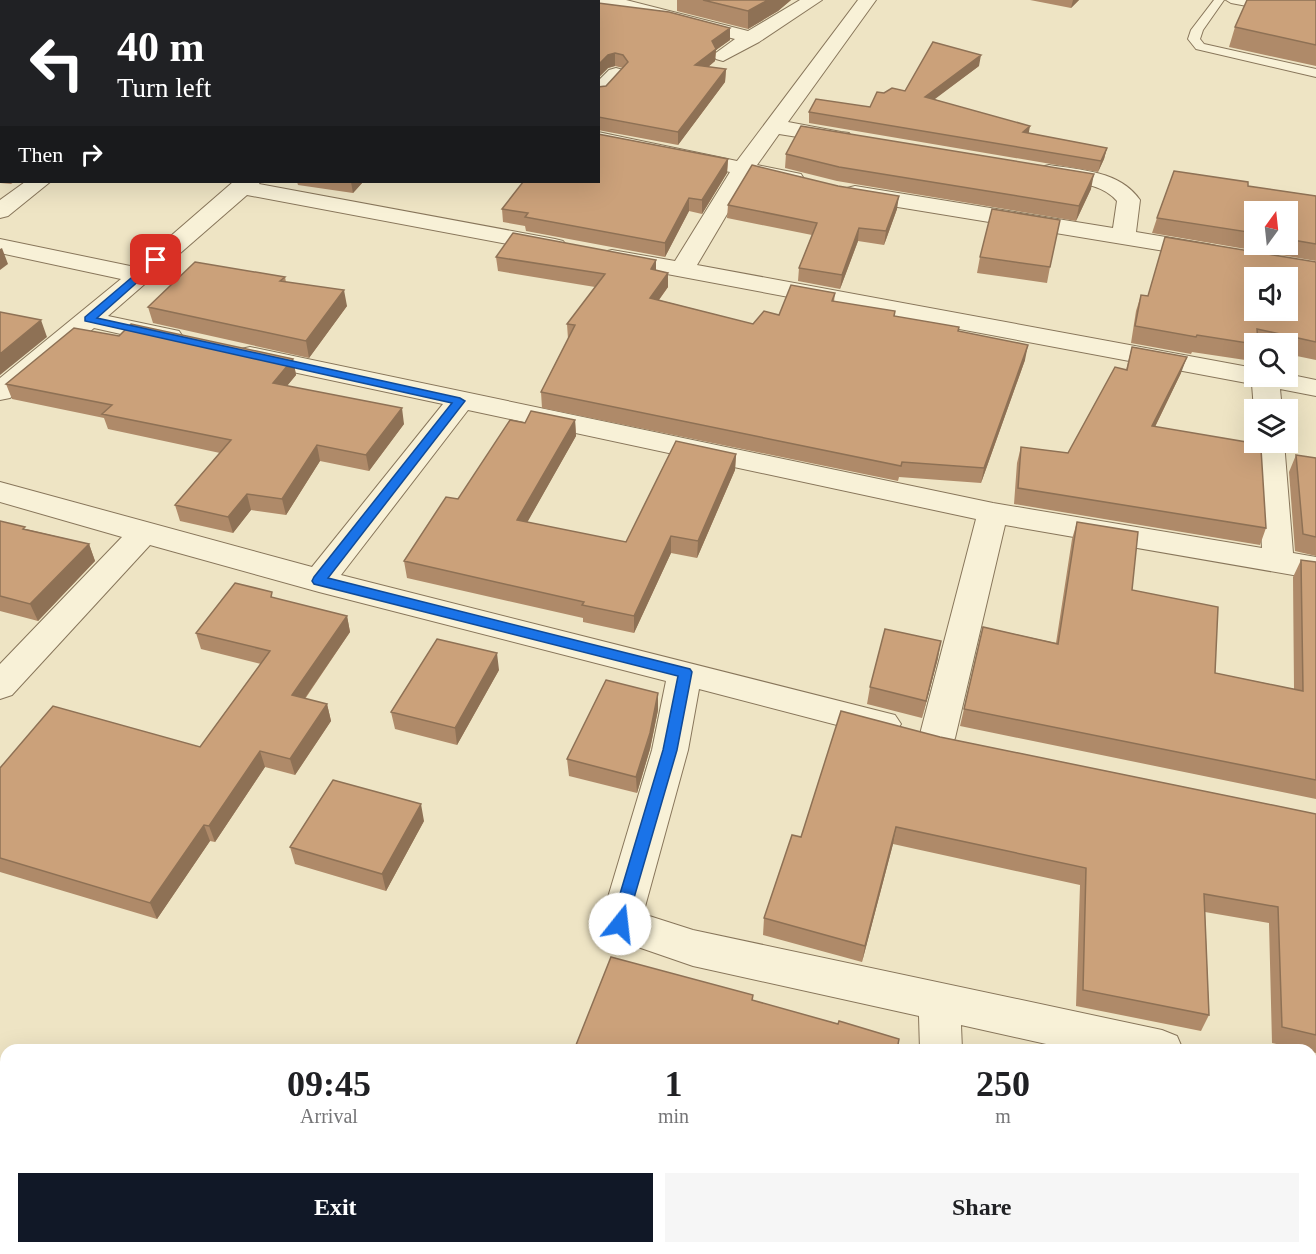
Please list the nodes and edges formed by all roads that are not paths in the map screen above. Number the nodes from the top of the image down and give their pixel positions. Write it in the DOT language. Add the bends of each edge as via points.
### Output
graph roads {
  1 [pos="604,0"];
  2 [pos="813,0"];
  3 [pos="867,0"];
  4 [pos="1219,0"];
  5 [pos="1231,0"];
  6 [pos="1316,16"];
  7 [pos="752,38"];
  8 [pos="723,56"];
  9 [pos="1316,73"];
  10 [pos="616,74"];
  11 [pos="600,91"];
  12 [pos="772,126"];
  13 [pos="600,138"];
  14 [pos="864,141"];
  15 [pos="744,167"];
  16 [pos="1025,168"];
  17 [pos="38,183"];
  18 [pos="245,184"];
  19 [pos="0,211"];
  20 [pos="1122,237"];
  21 [pos="0,246"];
  22 [pos="1225,254"];
  23 [pos="682,270"];
  24 [pos="139,274"];
  25 [pos="89,319"];
  26 [pos="193,342"];
  27 [pos="228,350"];
  28 [pos="1244,375"];
  29 [pos="1298,385"];
  30 [pos="1316,388"];
  31 [pos="0,392"];
  32 [pos="460,401"];
  33 [pos="1271,453"];
  34 [pos="0,492"];
  35 [pos="993,513"];
  36 [pos="142,534"];
  37 [pos="1278,561"];
  38 [pos="1316,568"];
  39 [pos="319,581"];
  40 [pos="685,672"];
  41 [pos="0,686"];
  42 [pos="937,738"];
  43 [pos="971,745"];
  44 [pos="939,1000"];
  45 [pos="940,1044"];
  46 [pos="1135,1044"];
  1 -- 7 [label="street"];
  2 -- 7 [label="street"];
  3 -- 12 [label="street"];
  4 -- 9 [label="lane" via="1197,30 1194,39 1200,46"];
  5 -- 6 [label="lane"];
  7 -- 8 [label="street"];
  10 -- 11 [label="street"];
  12 -- 14 [label="street"];
  12 -- 15 [label="street"];
  13 -- 15 [label="street"];
  15 -- 20 [label="street" via="827,187"];
  15 -- 23 [label="street"];
  16 -- 20 [label="street" via="1091,180 1124,192 1129,200"];
  17 -- 19 [label="street"];
  18 -- 23 [label="street"];
  18 -- 24 [label="street"];
  20 -- 22 [label="street"];
  21 -- 24 [label="street"];
  23 -- 28 [label="street"];
  24 -- 25 [label="street"];
  25 -- 26 [label="street"];
  25 -- 31 [label="street"];
  27 -- 32 [label="street"];
  29 -- 30 [label="street"];
  32 -- 35 [label="street"];
  32 -- 39 [label="street"];
  33 -- 37 [label="street"];
  34 -- 36 [label="street"];
  35 -- 37 [label="street"];
  35 -- 42 [label="street"];
  36 -- 39 [label="street"];
  36 -- 41 [label="street"];
  37 -- 38 [label="street"];
  39 -- 40 [label="street"];
  40 -- 42 [label="street"];
  40 -- 44 [label="street" via="670,750 620,924 693,948"];
  42 -- 43 [label="street"];
  44 -- 45 [label="street"];
  44 -- 46 [label="street"];
}
